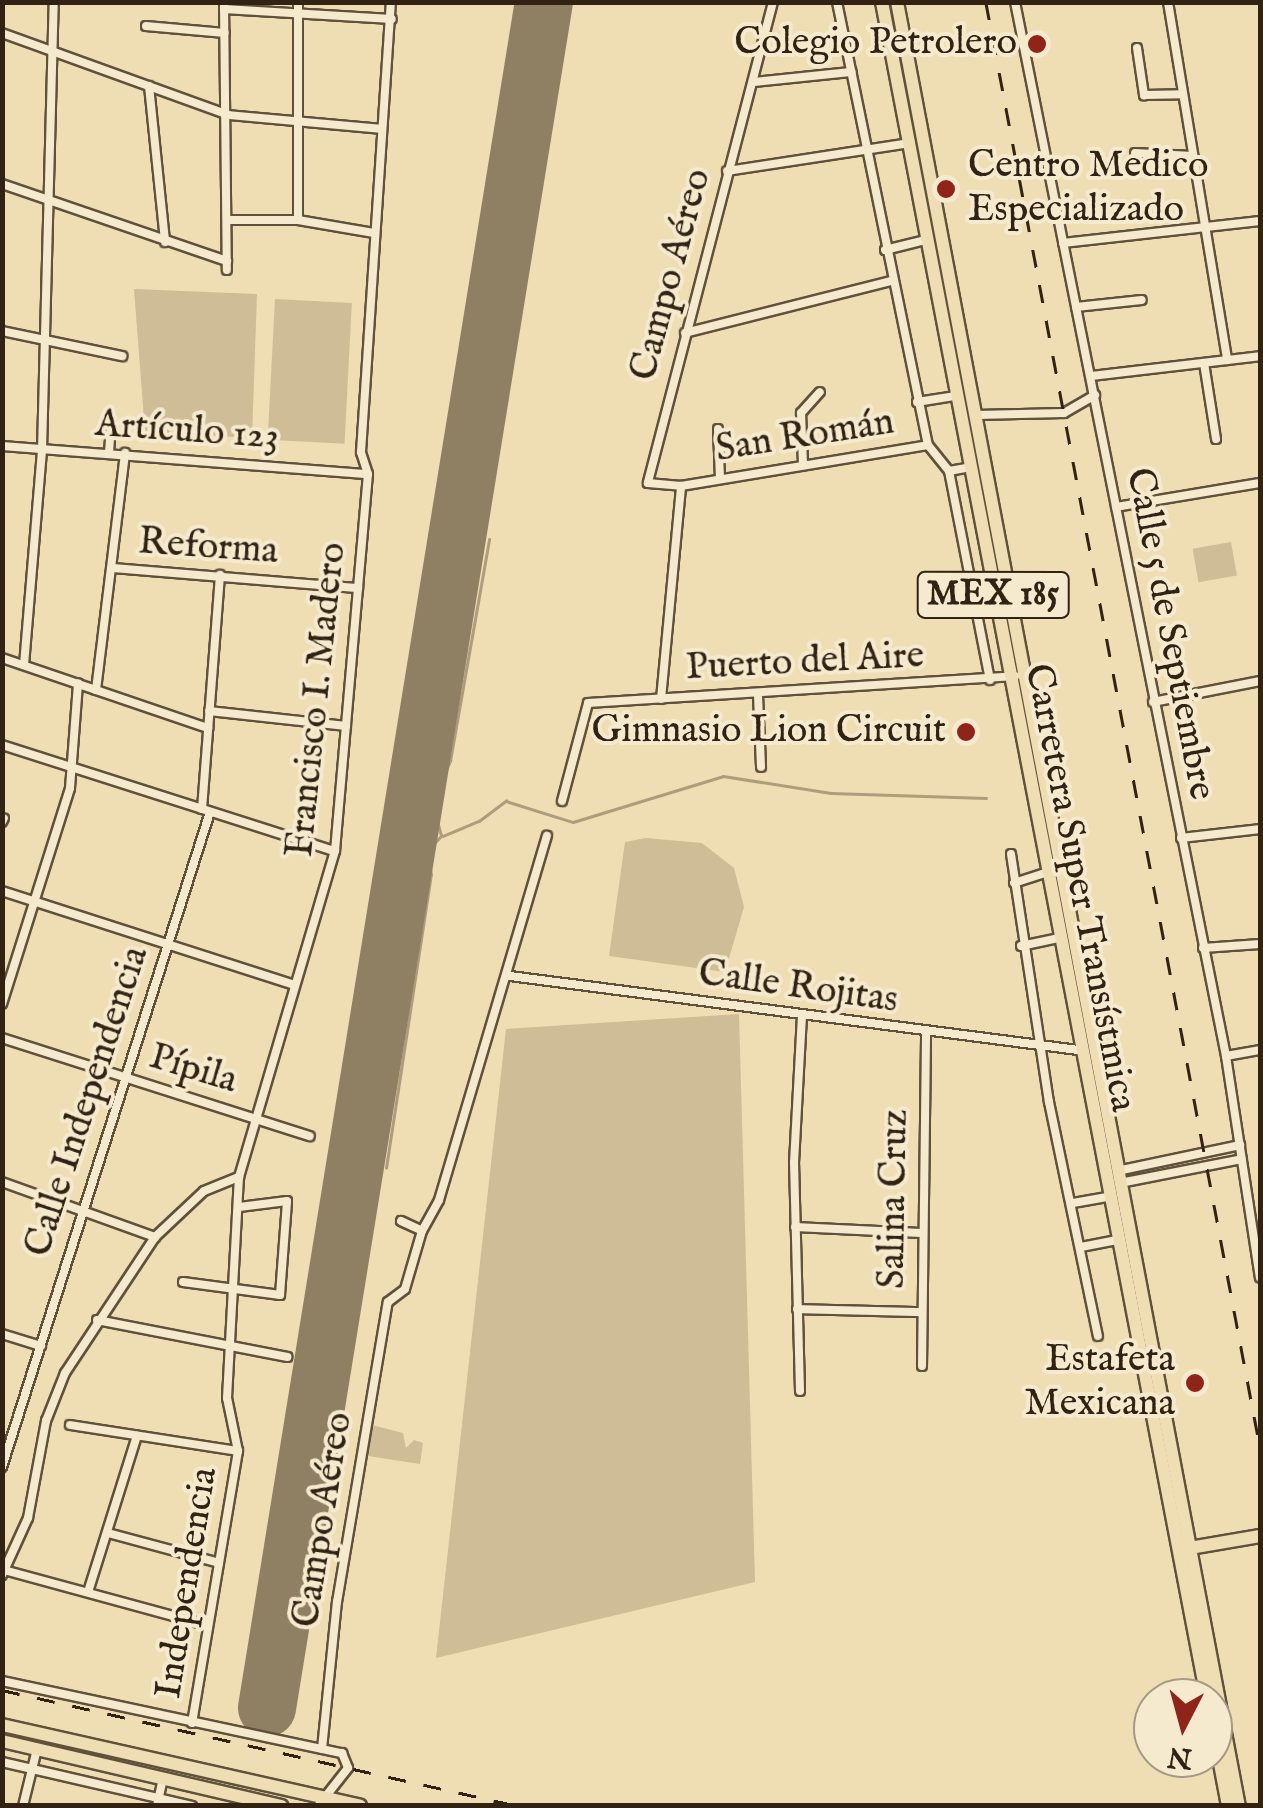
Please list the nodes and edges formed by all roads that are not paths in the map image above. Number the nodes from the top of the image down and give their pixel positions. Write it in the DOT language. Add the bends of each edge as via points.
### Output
graph roads {
  1 [pos="54,2"];
  2 [pos="298,2"];
  3 [pos="390,2"];
  4 [pos="774,2"];
  5 [pos="837,2"];
  6 [pos="882,2"];
  7 [pos="898,2"];
  8 [pos="1015,2"];
  9 [pos="1168,2"];
  10 [pos="224,6"];
  11 [pos="298,15"];
  12 [pos="392,19"];
  13 [pos="146,26"];
  14 [pos="2,33"];
  15 [pos="224,34"];
  16 [pos="1137,48"];
  17 [pos="52,51"];
  18 [pos="850,72"];
  19 [pos="753,82"];
  20 [pos="149,86"];
  21 [pos="1183,94"];
  22 [pos="228,115"];
  23 [pos="301,121"];
  24 [pos="381,128"];
  25 [pos="924,141"];
  26 [pos="907,144"];
  27 [pos="867,152"];
  28 [pos="1135,153"];
  29 [pos="1193,156"];
  30 [pos="727,171"];
  31 [pos="2,184"];
  32 [pos="51,203"];
  33 [pos="228,220"];
  34 [pos="298,220"];
  35 [pos="1260,220"];
  36 [pos="1205,225"];
  37 [pos="374,233"];
  38 [pos="925,240"];
  39 [pos="165,242"];
  40 [pos="1063,243"];
  41 [pos="884,250"];
  42 [pos="891,281"];
  43 [pos="1142,300"];
  44 [pos="1076,307"];
  45 [pos="2,332"];
  46 [pos="685,333"];
  47 [pos="45,341"];
  48 [pos="122,356"];
  49 [pos="1260,356"];
  50 [pos="1227,360"];
  51 [pos="1204,364"];
  52 [pos="1092,376"];
  53 [pos="820,392"];
  54 [pos="1095,395"];
  55 [pos="953,396"];
  56 [pos="917,402"];
  57 [pos="976,415"];
  58 [pos="111,422"];
  59 [pos="718,430"];
  60 [pos="1216,439"];
  61 [pos="928,445"];
  62 [pos="2,446"];
  63 [pos="42,450"];
  64 [pos="109,453"];
  65 [pos="125,454"];
  66 [pos="803,464"];
  67 [pos="986,464"];
  68 [pos="968,468"];
  69 [pos="950,470"];
  70 [pos="368,474"];
  71 [pos="720,479"];
  72 [pos="648,483"];
  73 [pos="1260,483"];
  74 [pos="681,486"];
  75 [pos="1116,508"];
  76 [pos="114,568"];
  77 [pos="220,575"];
  78 [pos="358,588"];
  79 [pos="2,658"];
  80 [pos="24,665"];
  81 [pos="1024,674"];
  82 [pos="1009,677"];
  83 [pos="990,680"];
  84 [pos="1260,682"];
  85 [pos="78,683"];
  86 [pos="96,690"];
  87 [pos="758,695"];
  88 [pos="662,699"];
  89 [pos="1153,702"];
  90 [pos="209,711"];
  91 [pos="346,726"];
  92 [pos="208,728"];
  93 [pos="2,745"];
  94 [pos="761,767"];
  95 [pos="72,768"];
  96 [pos="562,801"];
  97 [pos="206,811"];
  98 [pos="1260,829"];
  99 [pos="547,836"];
  100 [pos="1181,838"];
  101 [pos="335,851"];
  102 [pos="1011,854"];
  103 [pos="1047,872"];
  104 [pos="1014,883"];
  105 [pos="2,891"];
  106 [pos="36,902"];
  107 [pos="1058,938"];
  108 [pos="167,944"];
  109 [pos="1260,944"];
  110 [pos="1021,946"];
  111 [pos="1204,948"];
  112 [pos="510,976"];
  113 [pos="294,986"];
  114 [pos="2,1004"];
  115 [pos="802,1017"];
  116 [pos="926,1033"];
  117 [pos="2,1038"];
  118 [pos="1040,1044"];
  119 [pos="1078,1050"];
  120 [pos="1260,1050"];
  121 [pos="1226,1056"];
  122 [pos="125,1078"];
  123 [pos="254,1118"];
  124 [pos="310,1136"];
  125 [pos="1240,1145"];
  126 [pos="1242,1159"];
  127 [pos="240,1177"];
  128 [pos="1119,1177"];
  129 [pos="2,1182"];
  130 [pos="1105,1186"];
  131 [pos="1073,1203"];
  132 [pos="239,1206"];
  133 [pos="82,1209"];
  134 [pos="401,1221"];
  135 [pos="796,1227"];
  136 [pos="422,1231"];
  137 [pos="922,1233"];
  138 [pos="155,1236"];
  139 [pos="1118,1240"];
  140 [pos="1081,1248"];
  141 [pos="1260,1278"];
  142 [pos="183,1282"];
  143 [pos="236,1290"];
  144 [pos="797,1310"];
  145 [pos="921,1312"];
  146 [pos="98,1320"];
  147 [pos="2,1334"];
  148 [pos="1098,1336"];
  149 [pos="42,1346"];
  150 [pos="230,1347"];
  151 [pos="287,1357"];
  152 [pos="922,1366"];
  153 [pos="800,1391"];
  154 [pos="70,1426"];
  155 [pos="137,1436"];
  156 [pos="238,1451"];
  157 [pos="2,1467"];
  158 [pos="108,1533"];
  159 [pos="1260,1536"];
  160 [pos="1184,1549"];
  161 [pos="219,1563"];
  162 [pos="4,1573"];
  163 [pos="88,1592"];
  164 [pos="207,1625"];
  165 [pos="1204,1678"];
  166 [pos="2,1680"];
  167 [pos="192,1723"];
  168 [pos="2,1725"];
  169 [pos="2,1741"];
  170 [pos="37,1749"];
  171 [pos="322,1749"];
  172 [pos="2,1762"];
  173 [pos="32,1769"];
  174 [pos="163,1778"];
  175 [pos="1223,1778"];
  176 [pos="158,1802"];
  177 [pos="321,1802"];
  178 [pos="266,1804"];
  179 [pos="23,1806"];
  180 [pos="192,1806"];
  181 [pos="282,1806"];
  182 [pos="360,1806"];
  183 [pos="1228,1806"];
  184 [pos="1239,1806"];
  1 -- 17 [label="street"];
  2 -- 11 [label="street"];
  3 -- 12 [label="street, Francisco I. Madero"];
  4 -- 19 [label="street, Campo Aéreo"];
  5 -- 18 [label="street"];
  6 -- 26 [label="main road, Carretera Super Transístmica / MEX 185"];
  7 -- 25 [label="main road, Carretera Super Transístmica / MEX 185"];
  8 -- 40 [label="street, Calle 5 de Septiembre"];
  9 -- 21 [label="street"];
  10 -- 11 [label="street"];
  10 -- 15 [label="street"];
  11 -- 12 [label="street"];
  11 -- 23 [label="street"];
  12 -- 24 [label="street, Francisco I. Madero"];
  13 -- 15 [label="street"];
  14 -- 17 [label="street"];
  15 -- 22 [label="street"];
  16 -- 21 [label="street" via="1144,95"];
  17 -- 20 [label="street"];
  17 -- 32 [label="street"];
  18 -- 19 [label="street"];
  18 -- 27 [label="street"];
  19 -- 30 [label="street, Campo Aéreo"];
  20 -- 22 [label="street"];
  20 -- 39 [label="street"];
  21 -- 29 [label="street"];
  22 -- 23 [label="street"];
  22 -- 33 [label="street"];
  23 -- 24 [label="street"];
  23 -- 34 [label="street"];
  24 -- 37 [label="street, Francisco I. Madero"];
  25 -- 26 [label="street"];
  25 -- 57 [label="main road, Carretera Super Transístmica / MEX 185"];
  26 -- 27 [label="street"];
  26 -- 38 [label="main road, Carretera Super Transístmica / MEX 185"];
  27 -- 30 [label="street"];
  27 -- 41 [label="street"];
  28 -- 29 [label="street"];
  29 -- 36 [label="street"];
  30 -- 46 [label="street, Campo Aéreo"];
  31 -- 32 [label="street"];
  32 -- 39 [label="street"];
  32 -- 47 [label="street"];
  33 -- 34 [label="street"];
  33 -- 39 [label="street" via="227,266"];
  34 -- 37 [label="street"];
  35 -- 36 [label="street"];
  36 -- 40 [label="street"];
  36 -- 50 [label="street"];
  37 -- 70 [label="street, Francisco I. Madero" via="362,452"];
  38 -- 41 [label="street"];
  38 -- 55 [label="main road, Carretera Super Transístmica / MEX 185"];
  40 -- 44 [label="street, Calle 5 de Septiembre"];
  41 -- 42 [label="street"];
  42 -- 46 [label="street"];
  42 -- 56 [label="street"];
  43 -- 44 [label="street"];
  44 -- 52 [label="street, Calle 5 de Septiembre"];
  45 -- 47 [label="street"];
  46 -- 72 [label="street, Campo Aéreo"];
  47 -- 48 [label="street"];
  47 -- 63 [label="street"];
  49 -- 50 [label="street"];
  50 -- 51 [label="street"];
  51 -- 52 [label="street"];
  51 -- 60 [label="street"];
  52 -- 54 [label="street, Calle 5 de Septiembre"];
  53 -- 66 [label="street" via="801,413"];
  54 -- 57 [label="street" via="1064,414"];
  54 -- 75 [label="street, Calle 5 de Septiembre"];
  55 -- 56 [label="street"];
  55 -- 68 [label="main road, Carretera Super Transístmica / MEX 185"];
  56 -- 61 [label="street"];
  57 -- 67 [label="main road, Carretera Super Transístmica / MEX 185"];
  58 -- 64 [label="street"];
  59 -- 71 [label="street"];
  61 -- 66 [label="street, San Román"];
  61 -- 69 [label="street, San Román"];
  62 -- 63 [label="street, Artículo 123"];
  63 -- 64 [label="street, Artículo 123"];
  63 -- 80 [label="street"];
  64 -- 65 [label="street, Artículo 123"];
  65 -- 70 [label="street, Artículo 123"];
  65 -- 76 [label="street"];
  66 -- 71 [label="street, San Román"];
  67 -- 68 [label="street"];
  67 -- 81 [label="main road, Carretera Super Transístmica / MEX 185"];
  68 -- 69 [label="street"];
  68 -- 82 [label="main road, Carretera Super Transístmica / MEX 185"];
  69 -- 83 [label="street"];
  70 -- 78 [label="street, Francisco I. Madero"];
  71 -- 74 [label="street, San Román"];
  72 -- 74 [label="street, San Román"];
  73 -- 75 [label="street"];
  74 -- 88 [label="street"];
  75 -- 89 [label="street, Calle 5 de Septiembre"];
  76 -- 77 [label="street, Reforma"];
  76 -- 86 [label="street"];
  77 -- 78 [label="street, Reforma"];
  77 -- 90 [label="street, Calle Independencia"];
  78 -- 91 [label="street, Francisco I. Madero"];
  79 -- 80 [label="street"];
  80 -- 85 [label="street"];
  81 -- 82 [label="street, Puerto del Aire"];
  81 -- 128 [label="main road, Carretera Super Transístmica / MEX 185"];
  82 -- 83 [label="street, Puerto del Aire"];
  82 -- 103 [label="main road, Carretera Super Transístmica / MEX 185"];
  83 -- 87 [label="street, Puerto del Aire"];
  84 -- 89 [label="street"];
  85 -- 86 [label="street"];
  85 -- 95 [label="street"];
  86 -- 92 [label="street"];
  87 -- 88 [label="street, Puerto del Aire"];
  87 -- 94 [label="street"];
  88 -- 96 [label="street, Puerto del Aire" via="588,703"];
  89 -- 100 [label="street, Calle 5 de Septiembre"];
  90 -- 91 [label="street"];
  90 -- 92 [label="street, Calle Independencia"];
  91 -- 101 [label="street, Francisco I. Madero"];
  92 -- 97 [label="street, Calle Independencia"];
  93 -- 95 [label="street"];
  95 -- 97 [label="street"];
  95 -- 106 [label="street"];
  97 -- 101 [label="street"];
  97 -- 108 [label="street, Calle Independencia"];
  98 -- 100 [label="street"];
  99 -- 112 [label="street"];
  100 -- 111 [label="street, Calle 5 de Septiembre"];
  101 -- 113 [label="street, Francisco I. Madero"];
  102 -- 104 [label="street"];
  103 -- 104 [label="street"];
  103 -- 107 [label="main road, Carretera Super Transístmica / MEX 185"];
  104 -- 110 [label="street"];
  105 -- 106 [label="street"];
  106 -- 108 [label="street"];
  106 -- 114 [label="street"];
  107 -- 110 [label="street"];
  107 -- 119 [label="main road, Carretera Super Transístmica / MEX 185"];
  108 -- 113 [label="street"];
  108 -- 122 [label="street, Calle Independencia"];
  109 -- 111 [label="street"];
  110 -- 118 [label="street"];
  111 -- 121 [label="street, Calle 5 de Septiembre"];
  112 -- 115 [label="street, Calle Rojitas"];
  112 -- 136 [label="street" via="440,1200"];
  113 -- 123 [label="street, Francisco I. Madero"];
  115 -- 116 [label="street, Calle Rojitas"];
  115 -- 135 [label="street"];
  116 -- 118 [label="street, Calle Rojitas"];
  116 -- 137 [label="street, Salina Cruz"];
  117 -- 122 [label="street, Pípila"];
  118 -- 119 [label="street, Calle Rojitas"];
  118 -- 131 [label="street"];
  119 -- 130 [label="main road, Carretera Super Transístmica / MEX 185"];
  120 -- 121 [label="street"];
  121 -- 125 [label="street, Calle 5 de Septiembre"];
  122 -- 123 [label="street, Pípila"];
  122 -- 133 [label="street, Calle Independencia"];
  123 -- 124 [label="street, Pípila"];
  123 -- 127 [label="street, Francisco I. Madero"];
  125 -- 126 [label="street, Calle 5 de Septiembre"];
  125 -- 128 [label="street"];
  126 -- 128 [label="street"];
  126 -- 141 [label="street, Calle 5 de Septiembre"];
  127 -- 132 [label="street, Francisco I. Madero"];
  127 -- 138 [label="street" via="204,1191"];
  128 -- 130 [label="street"];
  128 -- 160 [label="main road, MEX 185"];
  129 -- 133 [label="street"];
  130 -- 131 [label="street"];
  130 -- 139 [label="main road, Carretera Super Transístmica / MEX 185"];
  131 -- 140 [label="street"];
  132 -- 143 [label="street, Francisco I. Madero"];
  132 -- 143 [label="street" via="285,1200 288,1205 280,1295"];
  133 -- 138 [label="street"];
  133 -- 149 [label="street, Calle Independencia"];
  134 -- 136 [label="street"];
  135 -- 137 [label="street"];
  135 -- 144 [label="street"];
  136 -- 171 [label="street, Campo Aéreo" via="406,1289 388,1302 337,1602"];
  137 -- 145 [label="street, Salina Cruz"];
  138 -- 146 [label="street"];
  139 -- 140 [label="street"];
  139 -- 160 [label="main road, Carretera Super Transístmica / MEX 185"];
  140 -- 148 [label="street"];
  142 -- 143 [label="street"];
  143 -- 150 [label="street, Francisco I. Madero"];
  144 -- 145 [label="street"];
  144 -- 153 [label="street"];
  145 -- 152 [label="street, Salina Cruz"];
  146 -- 150 [label="street"];
  146 -- 162 [label="street" via="46,1421 28,1518"];
  147 -- 149 [label="street"];
  149 -- 157 [label="street, Calle Independencia"];
  150 -- 151 [label="street"];
  150 -- 156 [label="street, Francisco I. Madero" via="228,1412"];
  154 -- 155 [label="street"];
  155 -- 156 [label="street"];
  155 -- 158 [label="street"];
  156 -- 161 [label="street, Independencia"];
  158 -- 161 [label="street"];
  158 -- 163 [label="street"];
  159 -- 160 [label="main road"];
  160 -- 165 [label="main road, Carretera Super Transístmica / MEX 185"];
  160 -- 184 [label="main road, MEX 185"];
  161 -- 164 [label="street, Independencia"];
  162 -- 163 [label="street"];
  163 -- 164 [label="street"];
  164 -- 167 [label="street, Independencia"];
  166 -- 167 [label="street"];
  167 -- 171 [label="street"];
  168 -- 177 [label="main road"];
  169 -- 170 [label="main road"];
  170 -- 173 [label="street"];
  170 -- 174 [label="main road"];
  171 -- 177 [label="street" via="342,1753 349,1764"];
  172 -- 173 [label="street"];
  173 -- 176 [label="street"];
  173 -- 179 [label="street"];
  174 -- 176 [label="street"];
  174 -- 178 [label="main road"];
  175 -- 183 [label="main road"];
  176 -- 180 [label="street"];
  177 -- 182 [label="main road"];
  178 -- 181 [label="main road"];
}
